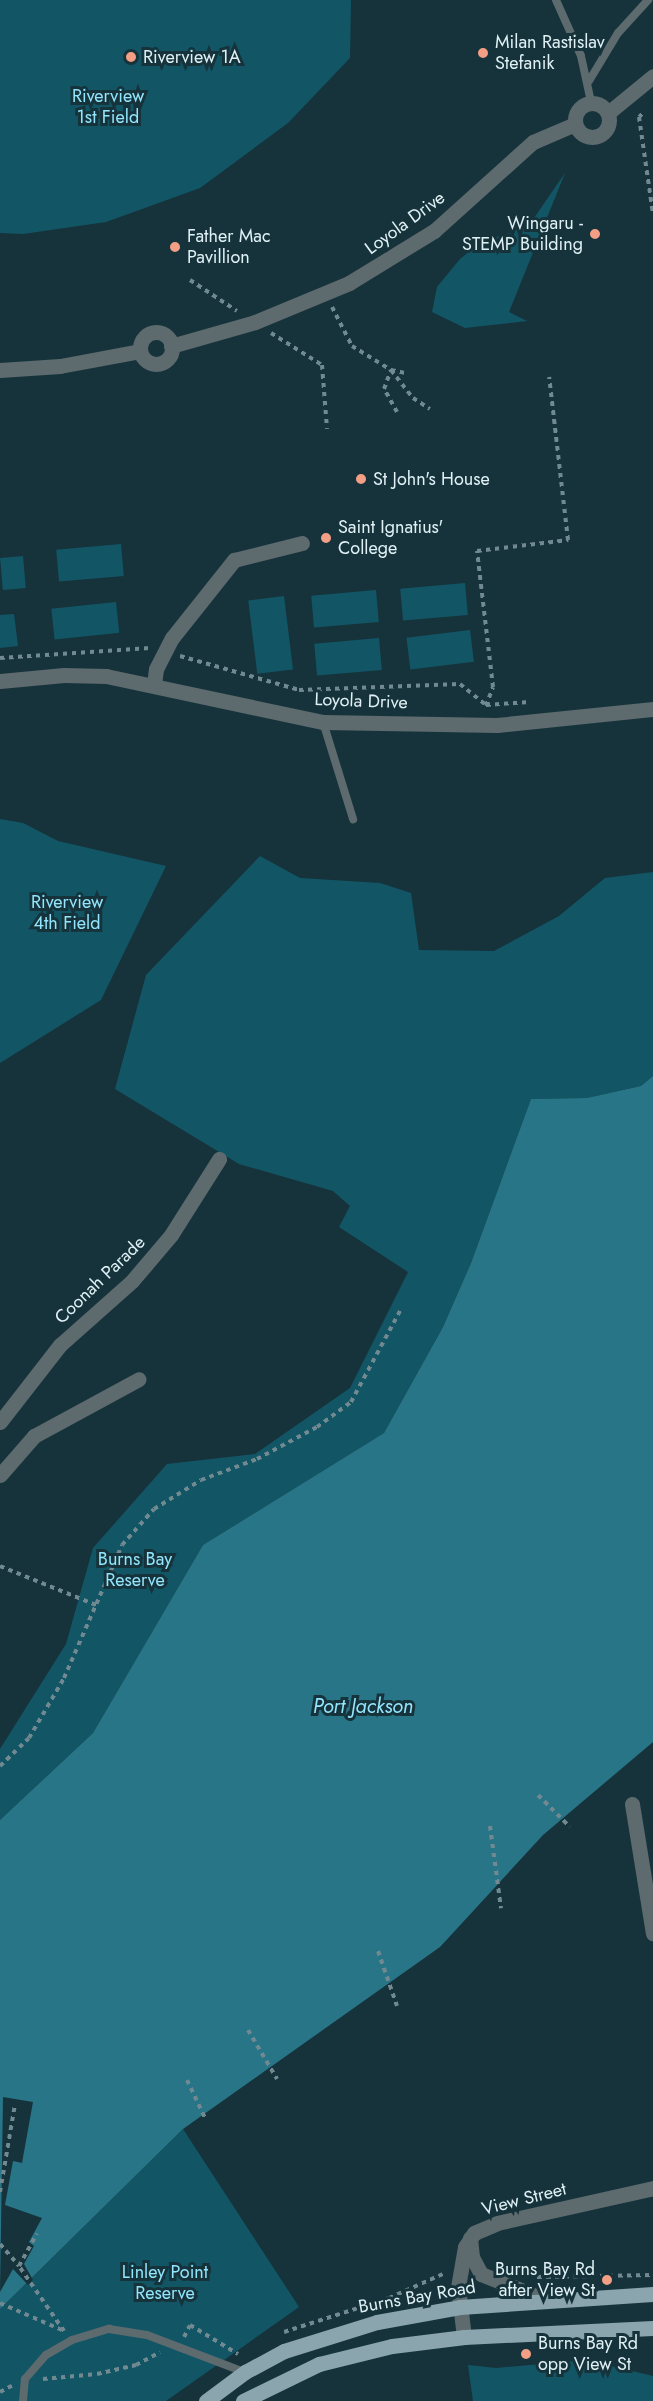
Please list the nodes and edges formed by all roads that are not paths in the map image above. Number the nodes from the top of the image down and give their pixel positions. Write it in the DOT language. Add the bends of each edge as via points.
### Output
graph roads {
  1 [pos="556,0"];
  2 [pos="648,0"];
  3 [pos="653,76"];
  4 [pos="589,81"];
  5 [pos="591,102"];
  6 [pos="608,113"];
  7 [pos="575,124"];
  8 [pos="171,346"];
  9 [pos="140,351"];
  10 [pos="0,370"];
  11 [pos="302,543"];
  12 [pos="0,681"];
  13 [pos="154,686"];
  14 [pos="653,709"];
  15 [pos="323,722"];
  16 [pos="353,819"];
  17 [pos="219,1160"];
  18 [pos="139,1379"];
  19 [pos="0,1422"];
  20 [pos="0,1475"];
  21 [pos="632,1804"];
  22 [pos="653,1932"];
  23 [pos="653,2188"];
  24 [pos="470,2238"];
  25 [pos="653,2294"];
  26 [pos="546,2300"];
  27 [pos="460,2307"];
  28 [pos="653,2328"];
  29 [pos="464,2337"];
  30 [pos="244,2372"];
  31 [pos="23,2401"];
  32 [pos="206,2401"];
  33 [pos="243,2401"];
  1 -- 4 [label="lane"];
  2 -- 4 [label="lane" via="618,33"];
  3 -- 6 [label="street"];
  4 -- 5 [label="lane"];
  5 -- 6 [label="street"];
  5 -- 7 [label="street" via="579,108"];
  6 -- 7 [label="street" via="608,127 598,136 585,136"];
  7 -- 8 [label="street, Loyola Drive" via="533,142 434,231 389,260 326,294 255,322"];
  8 -- 9 [label="street" via="162,334 153,333 144,338"];
  8 -- 9 [label="street, Loyola Drive" via="170,356 161,363 146,361"];
  9 -- 10 [label="street" via="60,366"];
  11 -- 13 [label="street" via="234,560 163,653"];
  12 -- 13 [label="street, Loyola Drive" via="106,676"];
  13 -- 15 [label="street, Loyola Drive"];
  14 -- 15 [label="street, Loyola Drive" via="549,722"];
  15 -- 16 [label="lane"];
  17 -- 19 [label="street, Coonah Parade" via="171,1235 132,1281 60,1345"];
  18 -- 20 [label="street" via="34,1436"];
  21 -- 22 [label="street"];
  23 -- 24 [label="street, View Street" via="497,2223"];
  24 -- 26 [label="street" via="472,2257 481,2274"];
  24 -- 27 [label="street, View Street" via="460,2271"];
  25 -- 26 [label="main road, Burns Bay Road"];
  26 -- 27 [label="main road, Burns Bay Road"];
  27 -- 29 [label="street, View Street"];
  27 -- 30 [label="main road, Burns Bay Road" via="337,2332 284,2351"];
  28 -- 29 [label="main road"];
  29 -- 33 [label="main road" via="338,2358 278,2381"];
  30 -- 31 [label="lane" via="175,2344 109,2329 72,2340 46,2355 25,2379"];
  30 -- 32 [label="main road, Burns Bay Road"];
}
